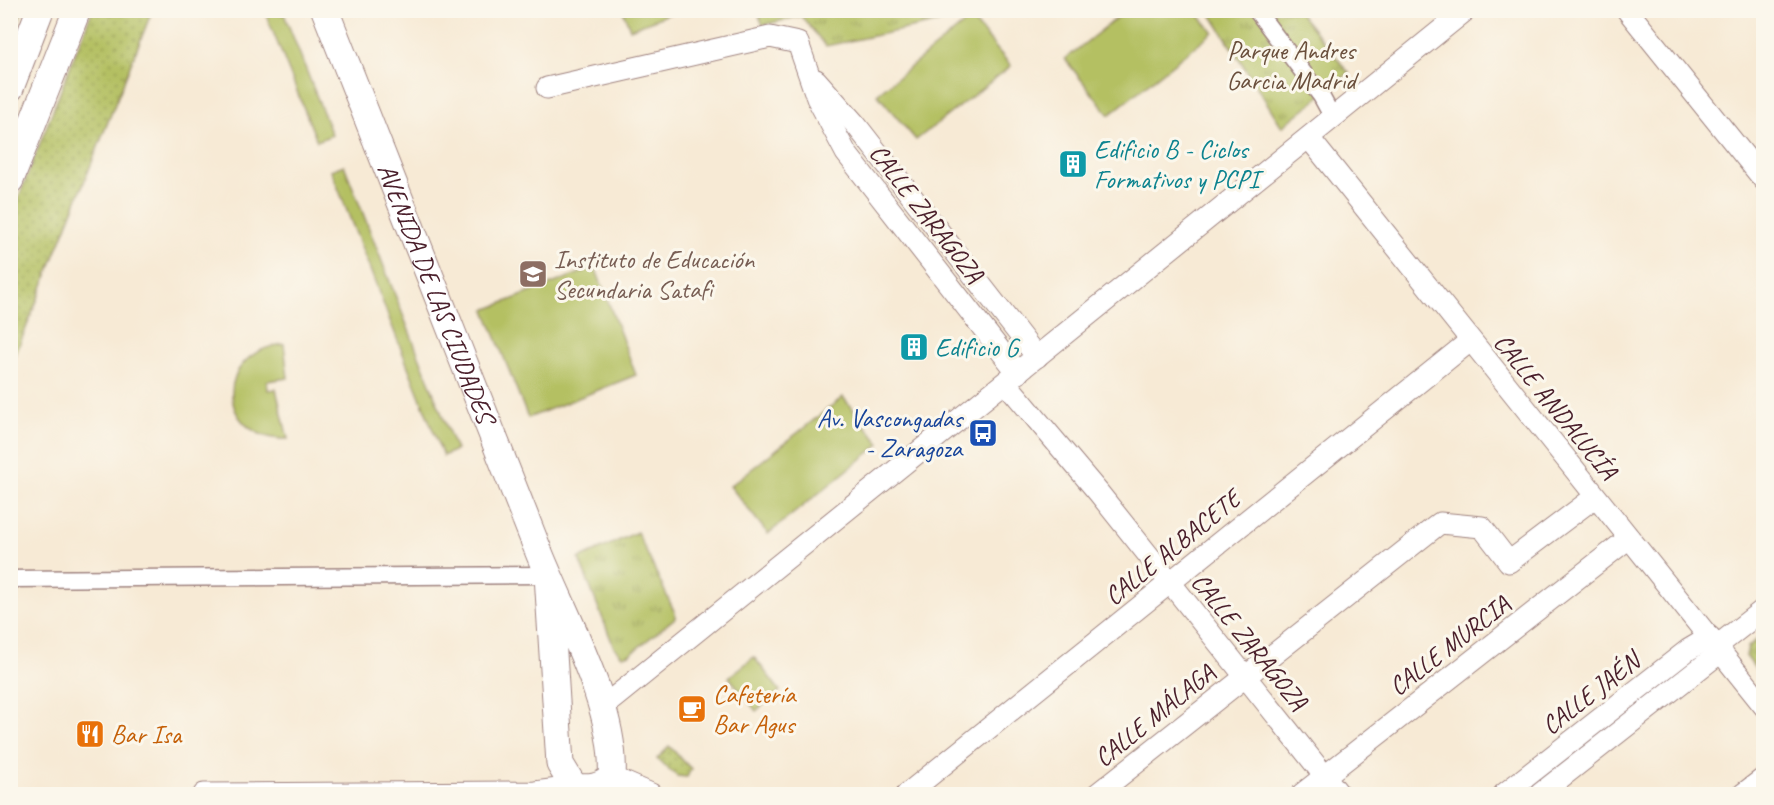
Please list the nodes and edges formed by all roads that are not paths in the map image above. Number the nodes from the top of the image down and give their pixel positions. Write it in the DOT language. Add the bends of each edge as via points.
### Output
graph roads {
  1 [pos="40,10"];
  2 [pos="77,10"];
  3 [pos="325,10"];
  4 [pos="1256,10"];
  5 [pos="1466,10"];
  6 [pos="1627,10"];
  7 [pos="811,76"];
  8 [pos="10,88"];
  9 [pos="547,88"];
  10 [pos="1333,118"];
  11 [pos="1309,138"];
  12 [pos="10,180"];
  13 [pos="1764,180"];
  14 [pos="1470,340"];
  15 [pos="1037,357"];
  16 [pos="1012,378"];
  17 [pos="1595,497"];
  18 [pos="1629,538"];
  19 [pos="548,575"];
  20 [pos="10,579"];
  21 [pos="1169,584"];
  22 [pos="1764,609"];
  23 [pos="1716,645"];
  24 [pos="1244,677"];
  25 [pos="556,692"];
  26 [pos="600,697"];
  27 [pos="1764,706"];
  28 [pos="1325,776"];
  29 [pos="1764,778"];
  30 [pos="607,785"];
  31 [pos="574,787"];
  32 [pos="204,795"];
  33 [pos="651,795"];
  34 [pos="907,795"];
  35 [pos="1097,795"];
  36 [pos="1302,795"];
  37 [pos="1339,795"];
  38 [pos="1504,795"];
  39 [pos="1540,795"];
  40 [pos="1743,795"];
  1 -- 8 [label="street"];
  2 -- 12 [label="street"];
  3 -- 19 [label="street, AVENIDA DE LAS CIUDADES"];
  4 -- 10 [label="street" via="1321,96"];
  5 -- 10 [label="street"];
  6 -- 13 [label="street"];
  7 -- 9 [label="street, CALLE ZARAGOZA" via="798,43 770,37"];
  7 -- 15 [label="street, CALLE ZARAGOZA" via="856,125"];
  7 -- 16 [label="street, CALLE ZARAGOZA" via="817,98 846,153"];
  10 -- 11 [label="street"];
  11 -- 14 [label="street, CALLE ANDALUCÍA"];
  11 -- 15 [label="street"];
  14 -- 17 [label="street, CALLE ANDALUCÍA"];
  14 -- 21 [label="street, CALLE ALBACETE"];
  15 -- 16 [label="street"];
  16 -- 21 [label="street, CALLE ZARAGOZA"];
  16 -- 26 [label="street"];
  17 -- 18 [label="street, CALLE ANDALUCÍA"];
  17 -- 24 [label="street, CALLE MÁLAGA" via="1509,562 1482,527 1440,523"];
  18 -- 23 [label="street, CALLE ANDALUCÍA"];
  18 -- 28 [label="street, CALLE MURCIA"];
  19 -- 20 [label="street"];
  19 -- 25 [label="street, AVENIDA DE LAS CIUDADES"];
  19 -- 26 [label="street, AVENIDA DE LAS CIUDADES"];
  21 -- 24 [label="street, CALLE ZARAGOZA"];
  21 -- 34 [label="street, CALLE ALBACETE"];
  22 -- 23 [label="street"];
  23 -- 27 [label="street, CALLE ANDALUCÍA"];
  23 -- 38 [label="street, CALLE JAÉN" via="1688,650"];
  23 -- 39 [label="street, CALLE JAÉN"];
  24 -- 28 [label="street, CALLE ZARAGOZA"];
  24 -- 35 [label="street, CALLE MÁLAGA"];
  25 -- 26 [label="street" via="564,684 583,682"];
  25 -- 31 [label="street, AVENIDA DE LAS CIUDADES" via="558,754"];
  26 -- 30 [label="street, AVENIDA DE LAS CIUDADES" via="613,762"];
  28 -- 36 [label="street, CALLE MURCIA"];
  28 -- 37 [label="street, CALLE ZARAGOZA"];
  29 -- 40 [label="street"];
  30 -- 31 [label="street"];
  30 -- 33 [label="street"];
  31 -- 32 [label="street" via="535,792"];
}
